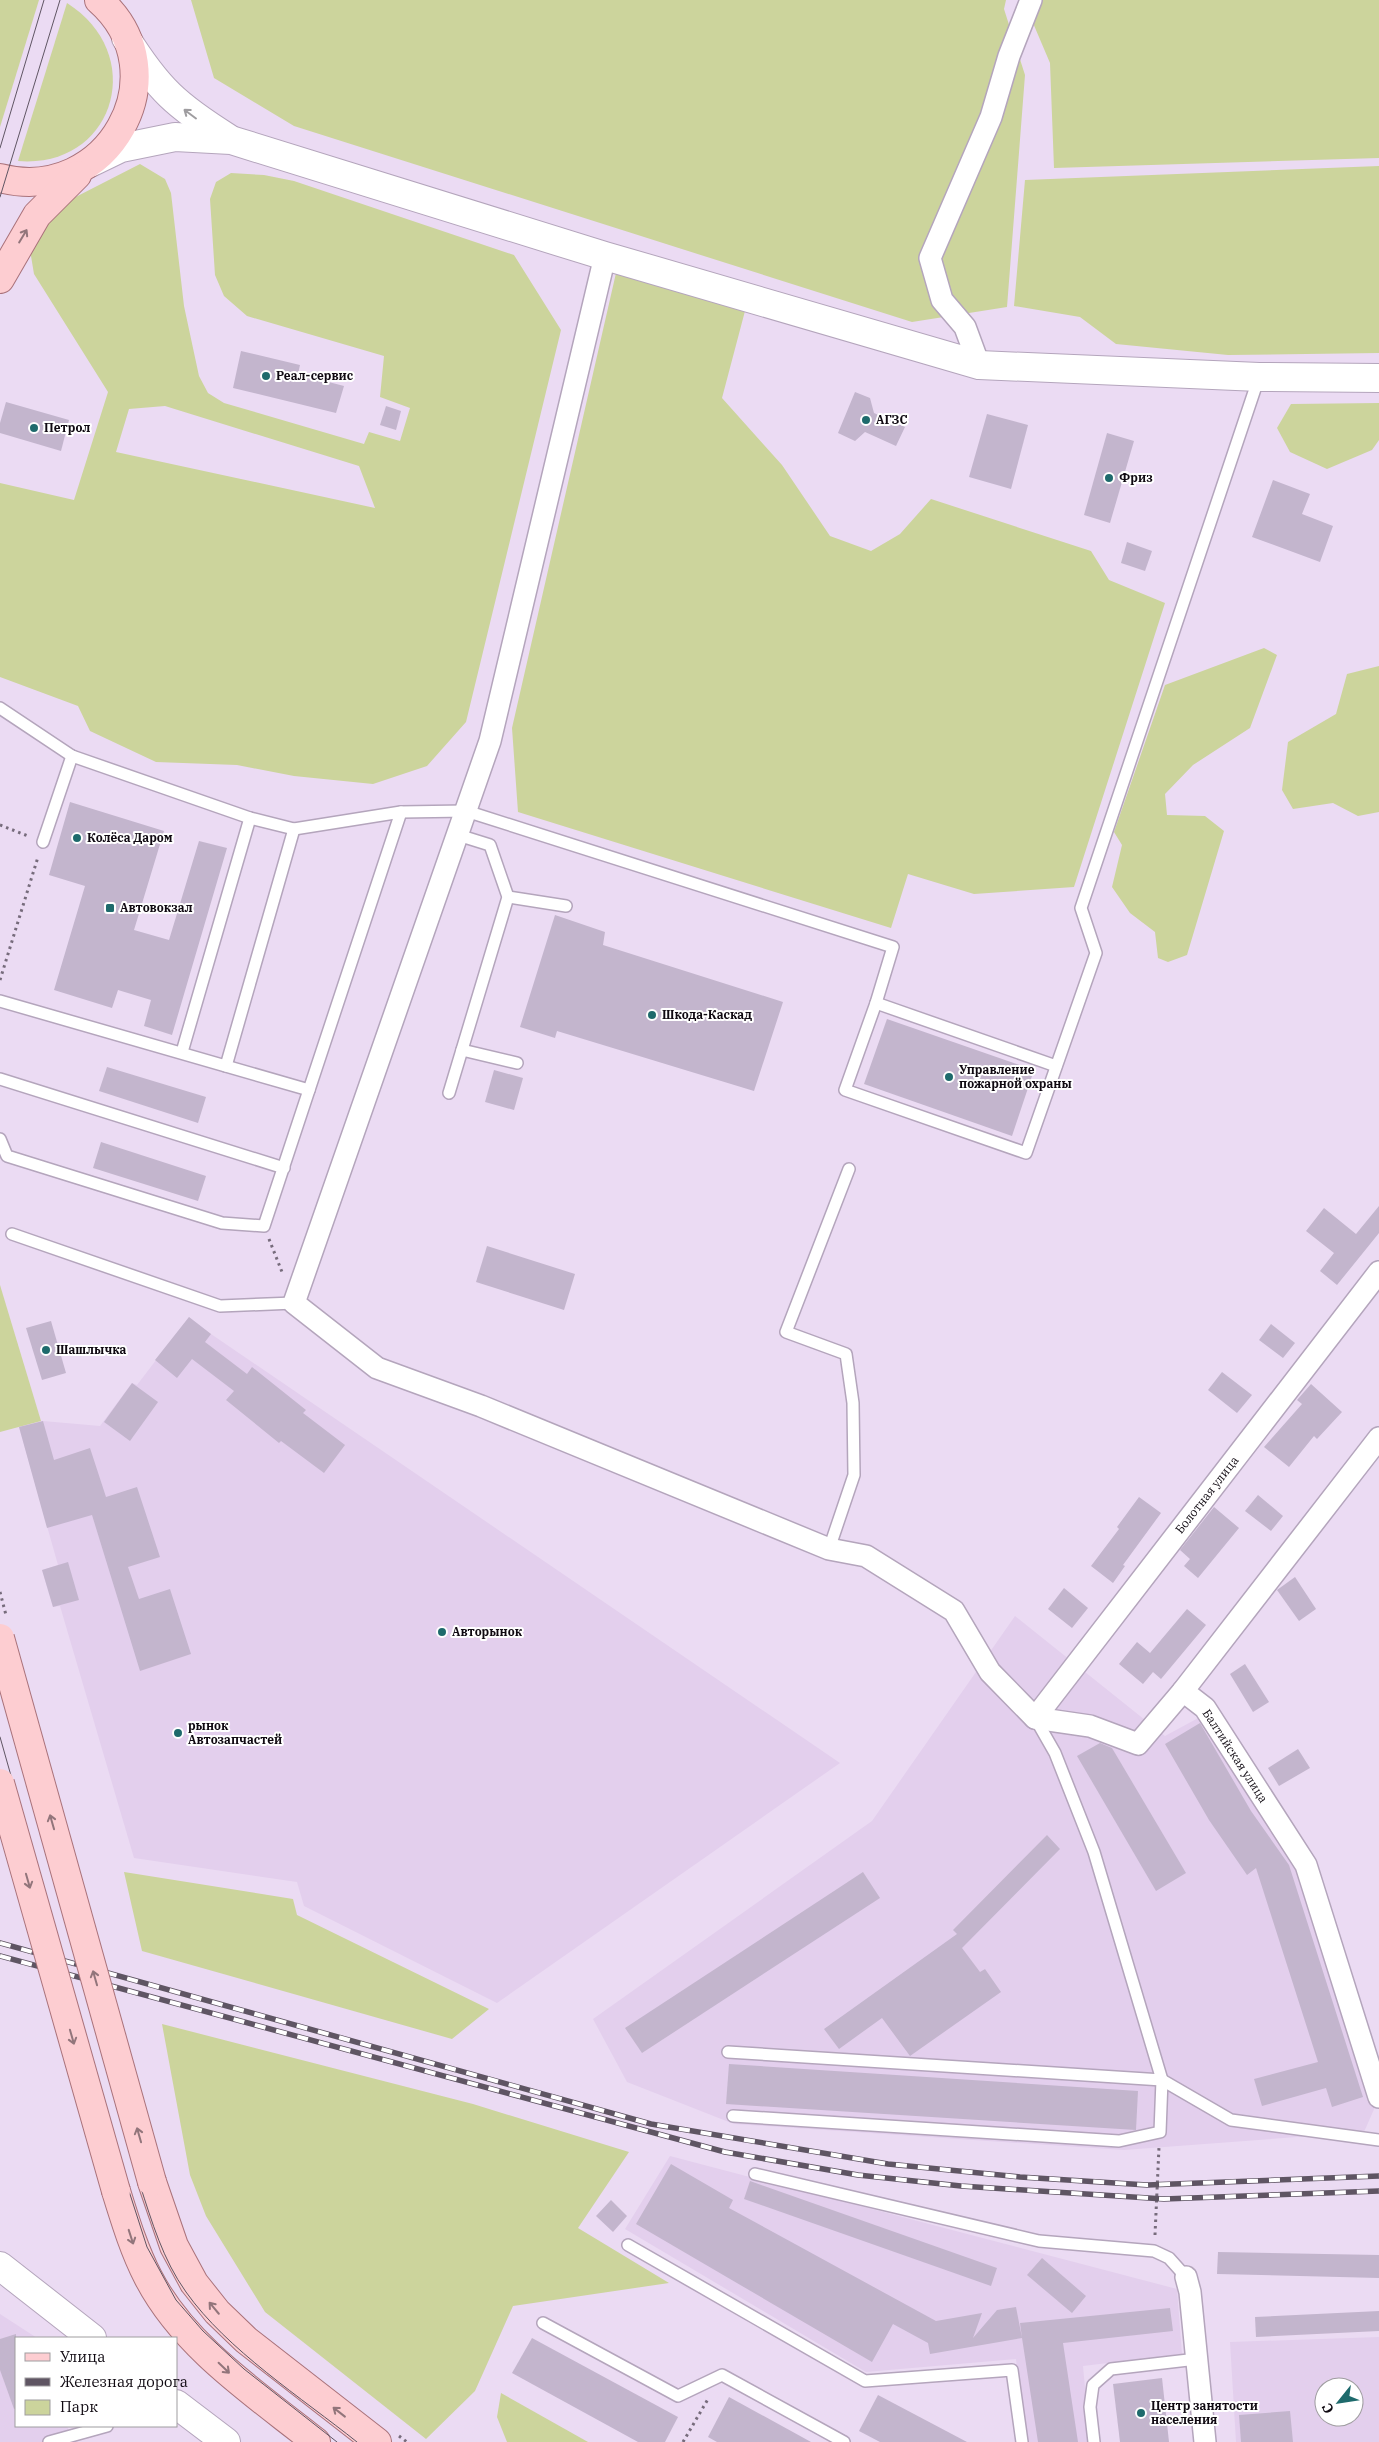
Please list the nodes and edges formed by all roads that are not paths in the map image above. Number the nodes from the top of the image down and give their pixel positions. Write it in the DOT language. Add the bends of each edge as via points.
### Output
graph roads {
  1 [pos="99,0"];
  2 [pos="114,0"];
  3 [pos="1031,0"];
  4 [pos="124,34"];
  5 [pos="231,140"];
  6 [pos="90,163"];
  7 [pos="0,178"];
  8 [pos="606,256"];
  9 [pos="0,279"];
  10 [pos="979,364"];
  11 [pos="1259,377"];
  12 [pos="1379,378"];
  13 [pos="0,708"];
  14 [pos="72,756"];
  15 [pos="466,811"];
  16 [pos="401,812"];
  17 [pos="250,818"];
  18 [pos="294,829"];
  19 [pos="458,835"];
  20 [pos="43,842"];
  21 [pos="508,897"];
  22 [pos="566,906"];
  23 [pos="0,1001"];
  24 [pos="876,1003"];
  25 [pos="462,1050"];
  26 [pos="182,1052"];
  27 [pos="517,1063"];
  28 [pos="226,1066"];
  29 [pos="1056,1066"];
  30 [pos="0,1079"];
  31 [pos="310,1090"];
  32 [pos="449,1093"];
  33 [pos="0,1139"];
  34 [pos="284,1168"];
  35 [pos="849,1169"];
  36 [pos="12,1234"];
  37 [pos="1379,1272"];
  38 [pos="294,1303"];
  39 [pos="1379,1438"];
  40 [pos="829,1549"];
  41 [pos="0,1638"];
  42 [pos="1183,1691"];
  43 [pos="1036,1718"];
  44 [pos="0,1783"];
  45 [pos="728,2052"];
  46 [pos="1162,2080"];
  47 [pos="1379,2097"];
  48 [pos="733,2116"];
  49 [pos="1379,2140"];
  50 [pos="756,2174"];
  51 [pos="628,2245"];
  52 [pos="0,2266"];
  53 [pos="1186,2277"];
  54 [pos="543,2323"];
  55 [pos="91,2337"];
  56 [pos="1197,2359"];
  57 [pos="178,2406"];
  58 [pos="103,2427"];
  59 [pos="384,2436"];
  60 [pos="49,2442"];
  61 [pos="226,2442"];
  62 [pos="316,2442"];
  63 [pos="844,2442"];
  64 [pos="1022,2442"];
  65 [pos="1094,2442"];
  66 [pos="1205,2442"];
  1 -- 4 [label="main road"];
  2 -- 4 [label="main road"];
  3 -- 10 [label="street" via="1009,56 991,117 930,258 942,300 965,327"];
  5 -- 4 [label="main road, one-way" via="189,114 164,92"];
  4 -- 6 [label="main road" via="133,68 130,108 116,137"];
  5 -- 6 [label="main road" via="165,138 121,148"];
  5 -- 8 [label="main road"];
  6 -- 7 [label="main road" via="54,180 31,183"];
  9 -- 6 [label="main road, one-way" via="37,215"];
  8 -- 10 [label="main road"];
  8 -- 15 [label="street" via="490,741"];
  10 -- 11 [label="main road"];
  11 -- 12 [label="main road"];
  11 -- 29 [label="lane" via="1081,908 1096,953"];
  13 -- 14 [label="lane"];
  14 -- 17 [label="lane"];
  14 -- 20 [label="lane"];
  15 -- 16 [label="lane"];
  15 -- 19 [label="street"];
  15 -- 24 [label="lane" via="893,948"];
  16 -- 18 [label="lane"];
  16 -- 31 [label="lane"];
  17 -- 18 [label="lane"];
  17 -- 26 [label="lane"];
  18 -- 28 [label="lane"];
  19 -- 21 [label="lane" via="490,845"];
  19 -- 38 [label="street"];
  21 -- 22 [label="lane"];
  21 -- 25 [label="lane"];
  23 -- 26 [label="lane"];
  24 -- 29 [label="lane"];
  24 -- 29 [label="lane" via="846,1090 1026,1153"];
  25 -- 27 [label="lane"];
  25 -- 32 [label="lane"];
  26 -- 28 [label="lane"];
  28 -- 31 [label="lane"];
  30 -- 34 [label="lane"];
  31 -- 34 [label="lane"];
  33 -- 34 [label="lane" via="7,1156 222,1223 264,1226"];
  35 -- 40 [label="lane" via="786,1332 846,1354 853,1403 854,1475"];
  36 -- 38 [label="lane" via="220,1306"];
  37 -- 43 [label="street, Болотная улица"];
  38 -- 40 [label="street" via="377,1368 481,1406"];
  39 -- 42 [label="street"];
  40 -- 43 [label="street" via="866,1556 954,1611 990,1672"];
  59 -- 41 [label="main road, one-way, bridge" via="246,2340 217,2312 194,2283 174,2246 152,2182"];
  42 -- 43 [label="street" via="1138,1744 1090,1726"];
  42 -- 47 [label="street, Балтийская улица" via="1205,1708 1306,1864"];
  43 -- 46 [label="lane" via="1055,1753 1094,1852"];
  44 -- 62 [label="main road, one-way, bridge" via="135,2250 166,2306 196,2341 233,2377"];
  45 -- 46 [label="lane"];
  46 -- 48 [label="lane" via="1160,2132 1119,2141"];
  46 -- 49 [label="lane" via="1231,2120"];
  50 -- 53 [label="lane" via="1039,2241 1154,2251 1169,2258"];
  51 -- 64 [label="lane" via="865,2381 1012,2370"];
  52 -- 55 [label="main road"];
  53 -- 56 [label="street"];
  54 -- 63 [label="lane" via="678,2396 722,2375"];
  56 -- 65 [label="lane" via="1111,2369 1093,2386 1090,2407"];
  56 -- 66 [label="street"];
  57 -- 61 [label="main road"];
  58 -- 60 [label="lane"];
}
